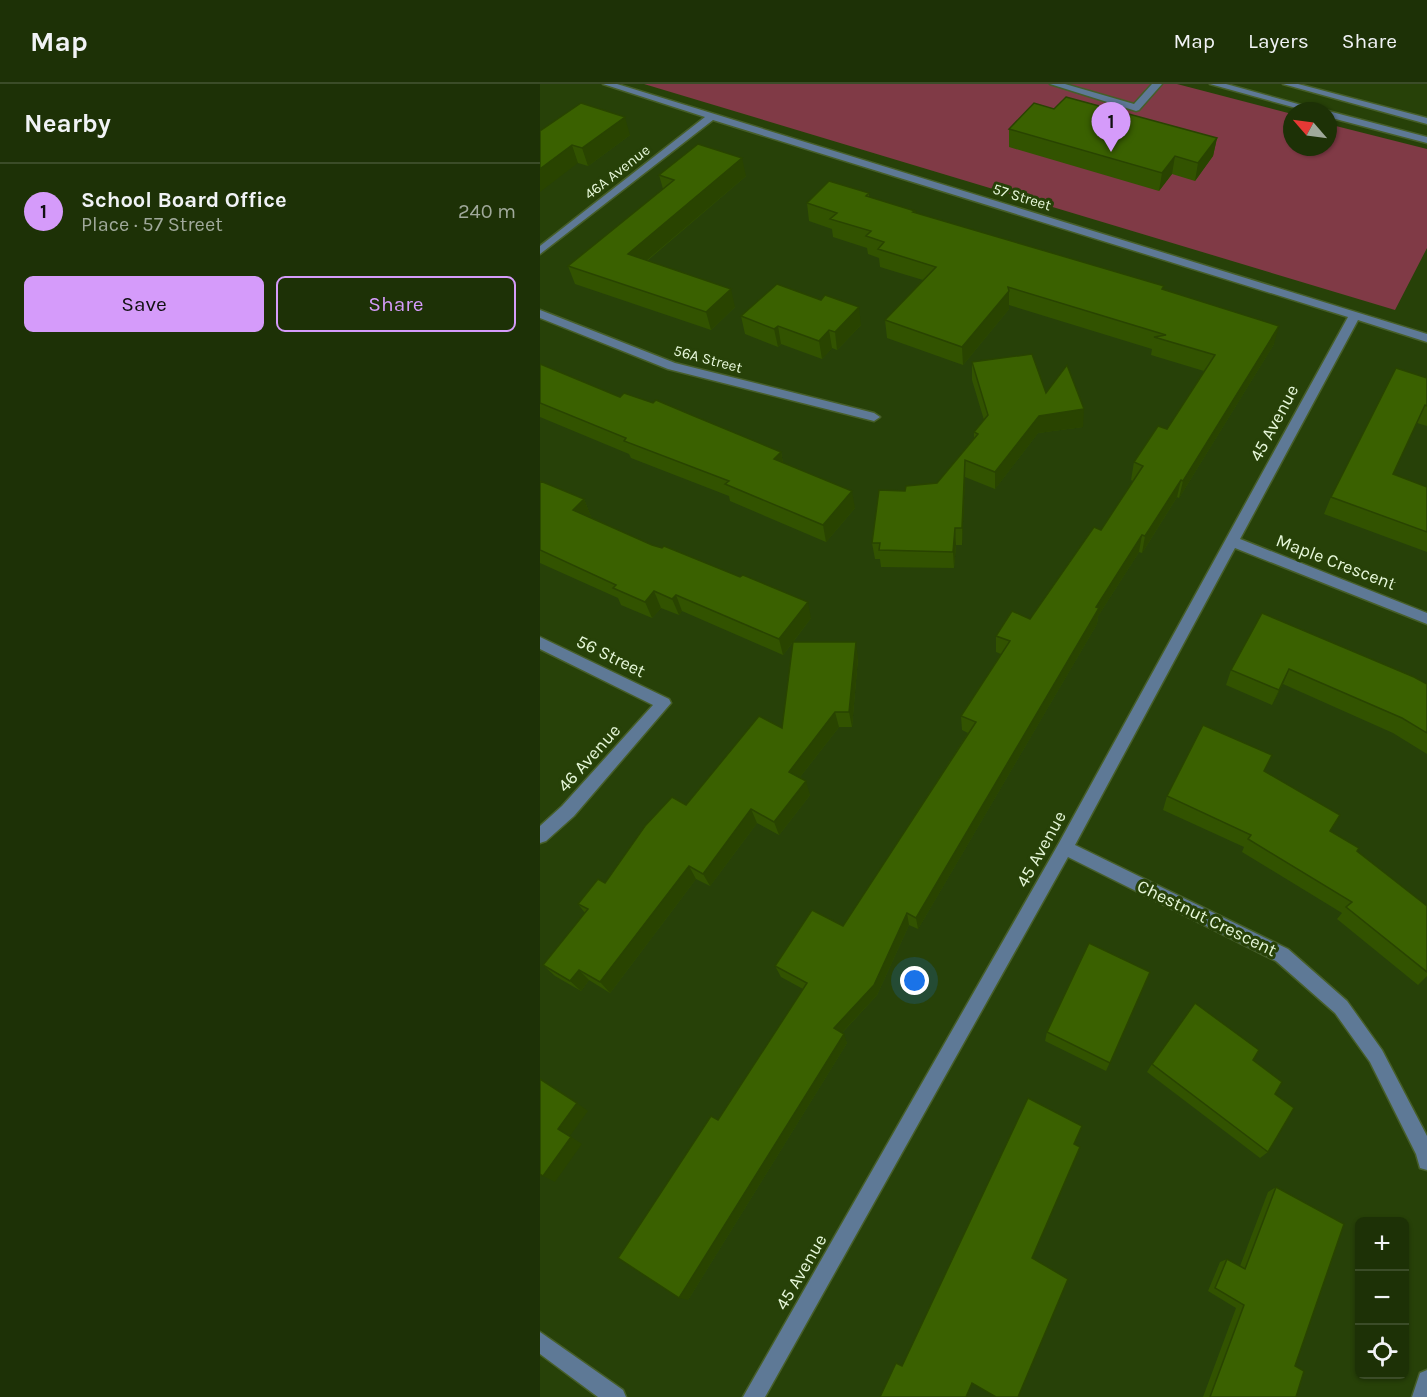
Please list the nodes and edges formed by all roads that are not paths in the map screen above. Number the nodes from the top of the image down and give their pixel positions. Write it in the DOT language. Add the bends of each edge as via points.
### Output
graph roads {
  1 [pos="608,84"];
  2 [pos="1055,84"];
  3 [pos="1158,84"];
  4 [pos="1215,84"];
  5 [pos="1288,84"];
  6 [pos="1284,102"];
  7 [pos="712,116"];
  8 [pos="1337,116"];
  9 [pos="1427,121"];
  10 [pos="1427,140"];
  11 [pos="540,251"];
  12 [pos="540,314"];
  13 [pos="1355,315"];
  14 [pos="1427,338"];
  15 [pos="874,417"];
  16 [pos="1232,541"];
  17 [pos="1427,620"];
  18 [pos="540,643"];
  19 [pos="664,703"];
  20 [pos="540,836"];
  21 [pos="1065,848"];
  22 [pos="1427,1161"];
  23 [pos="540,1342"];
  24 [pos="1427,1380"];
  25 [pos="616,1397"];
  26 [pos="753,1397"];
  27 [pos="1422,1397"];
  1 -- 7 [label="street, 57 Street"];
  2 -- 3 [label="street" via="1136,108"];
  4 -- 6 [label="street"];
  5 -- 9 [label="street"];
  7 -- 11 [label="street, 46A Avenue"];
  7 -- 13 [label="street, 57 Street"];
  8 -- 10 [label="street"];
  12 -- 15 [label="street, 56A Street" via="672,366"];
  13 -- 14 [label="street, 57 Street"];
  13 -- 16 [label="street, 45 Avenue"];
  16 -- 17 [label="street, Maple Crescent"];
  16 -- 21 [label="street, 45 Avenue"];
  18 -- 19 [label="street, 56 Street"];
  19 -- 20 [label="street, 46 Avenue" via="591,786"];
  21 -- 22 [label="street, Chestnut Crescent" via="1291,962 1341,1007 1376,1056"];
  21 -- 26 [label="street, 45 Avenue"];
  23 -- 25 [label="street"];
  24 -- 27 [label="street"];
}
